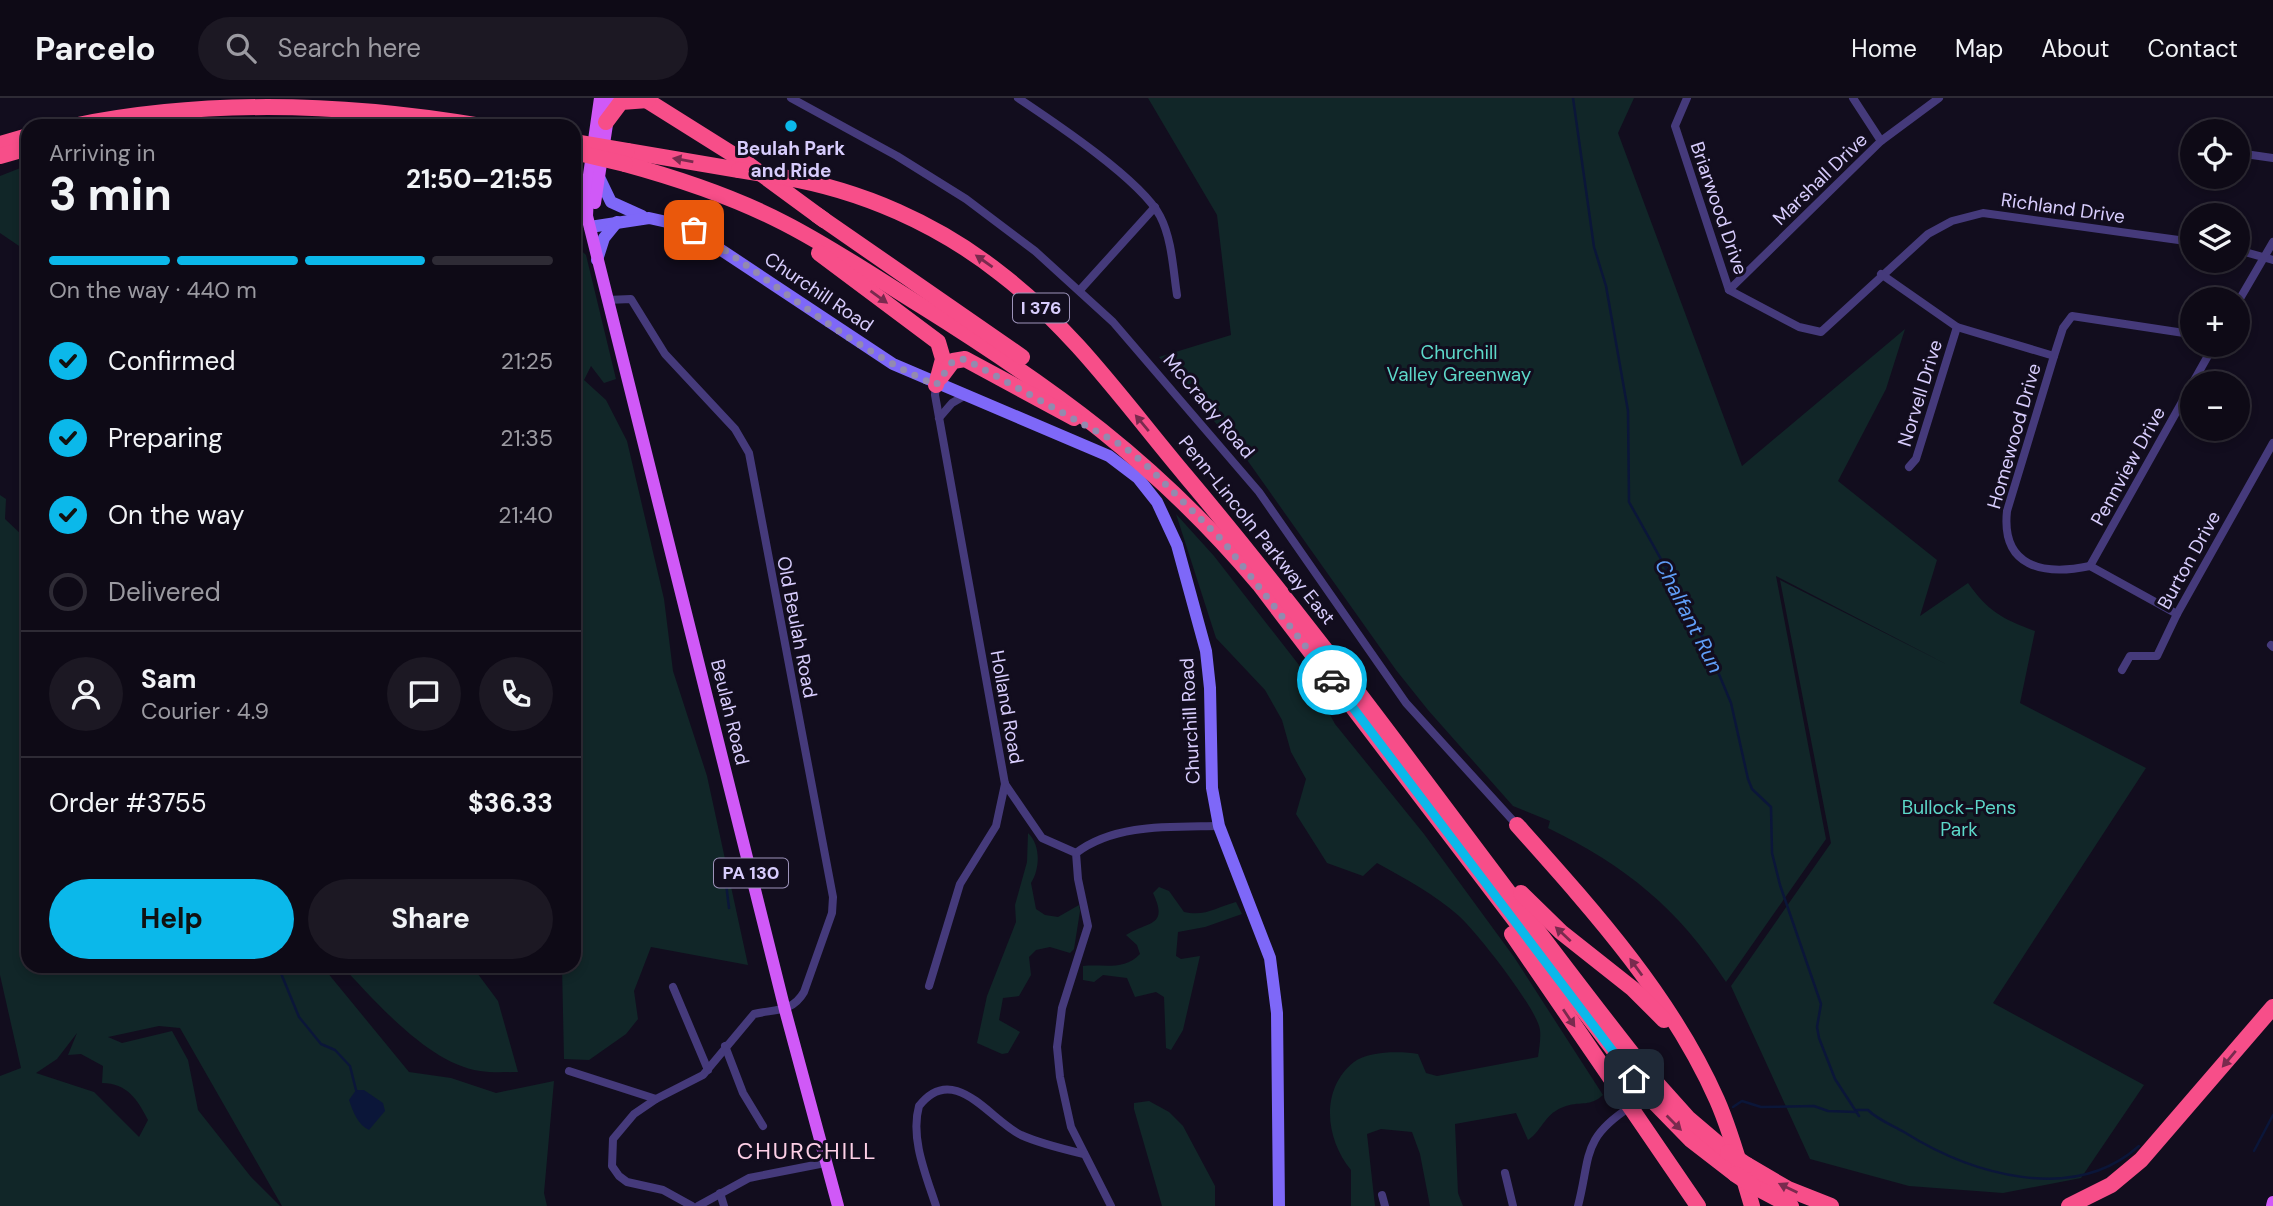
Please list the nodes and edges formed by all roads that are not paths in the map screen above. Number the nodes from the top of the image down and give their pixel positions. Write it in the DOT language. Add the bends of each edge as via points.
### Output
graph roads {
  1 [pos="600,98"];
  2 [pos="611,98"];
  3 [pos="791,98"];
  4 [pos="1018,98"];
  5 [pos="1688,98"];
  6 [pos="1853,98"];
  7 [pos="1939,98"];
  8 [pos="645,99"];
  9 [pos="120,119"];
  10 [pos="215,119"];
  11 [pos="353,119"];
  12 [pos="432,119"];
  13 [pos="606,122"];
  14 [pos="21,138"];
  15 [pos="1881,141"];
  16 [pos="0,144"];
  17 [pos="581,144"];
  18 [pos="21,150"];
  19 [pos="581,153"];
  20 [pos="2250,155"];
  21 [pos="0,156"];
  22 [pos="626,157"];
  23 [pos="2273,158"];
  24 [pos="598,176"];
  25 [pos="1154,207"];
  26 [pos="765,213"];
  27 [pos="817,215"];
  28 [pos="649,218"];
  29 [pos="617,222"];
  30 [pos="590,227"];
  31 [pos="2180,240"];
  32 [pos="2273,242"];
  33 [pos="2250,253"];
  34 [pos="2269,258"];
  35 [pos="597,260"];
  36 [pos="1881,274"];
  37 [pos="2249,287"];
  38 [pos="1080,290"];
  39 [pos="1729,290"];
  40 [pos="1177,295"];
  41 [pos="607,300"];
  42 [pos="1839,315"];
  43 [pos="1957,327"];
  44 [pos="2180,332"];
  45 [pos="2053,356"];
  46 [pos="1003,357"];
  47 [pos="2207,357"];
  48 [pos="936,385"];
  49 [pos="964,396"];
  50 [pos="939,418"];
  51 [pos="2273,443"];
  52 [pos="1123,446"];
  53 [pos="1909,467"];
  54 [pos="1233,532"];
  55 [pos="2090,566"];
  56 [pos="2177,614"];
  57 [pos="2122,670"];
  58 [pos="1005,784"];
  59 [pos="1517,825"];
  60 [pos="1219,826"];
  61 [pos="1452,838"];
  62 [pos="1076,853"];
  63 [pos="1502,881"];
  64 [pos="929,986"];
  65 [pos="673,987"];
  66 [pos="2273,1007"];
  67 [pos="785,1010"];
  68 [pos="725,1046"];
  69 [pos="1700,1066"];
  70 [pos="708,1070"];
  71 [pos="569,1071"];
  72 [pos="656,1099"];
  73 [pos="1630,1107"];
  74 [pos="763,1126"];
  75 [pos="1084,1154"];
  76 [pos="825,1163"];
  77 [pos="1741,1170"];
  78 [pos="1505,1173"];
  79 [pos="720,1193"];
  80 [pos="1382,1195"];
  81 [pos="692,1206"];
  82 [pos="698,1206"];
  83 [pos="724,1206"];
  84 [pos="838,1206"];
  85 [pos="936,1206"];
  86 [pos="1111,1206"];
  87 [pos="1279,1206"];
  88 [pos="1385,1206"];
  89 [pos="1513,1206"];
  90 [pos="1578,1206"];
  91 [pos="1698,1206"];
  92 [pos="1752,1206"];
  93 [pos="1791,1206"];
  94 [pos="1831,1206"];
  95 [pos="2069,1206"];
  1 -- 30 [label="main road, Beulah Road / PA 130" via="589,175"];
  2 -- 13 [label="main road, Beulah Road / PA 130"];
  3 -- 38 [label="street, McCrady Road" via="945,185 1019,237"];
  4 -- 25 [label="street" via="1103,160"];
  5 -- 39 [label="street, Briarwood Drive" via="1675,126"];
  6 -- 15 [label="street"];
  7 -- 15 [label="street, Marshall Drive"];
  8 -- 13 [label="highway" via="621,102"];
  8 -- 27 [label="highway" via="720,145"];
  9 -- 12 [label="highway" via="195,108 279,106 363,109"];
  10 -- 11 [label="highway"];
  13 -- 24 [label="main road, Beulah Road / PA 130"];
  14 -- 16 [label="highway"];
  15 -- 39 [label="street, Marshall Drive"];
  17 -- 22 [label="highway, Penn-Lincoln Parkway East / I 376, bridge"];
  18 -- 21 [label="highway"];
  19 -- 22 [label="highway, Penn-Lincoln Parkway East / I 376, bridge"];
  20 -- 23 [label="street"];
  22 -- 26 [label="highway, Penn-Lincoln Parkway East / I 376"];
  54 -- 22 [label="highway, Penn-Lincoln Parkway East / I 376, one-way, bridge" via="1070,338 1005,277 955,242 901,214 837,190 739,170"];
  24 -- 28 [label="street" via="611,202"];
  24 -- 30 [label="main road, Beulah Road / PA 130"];
  25 -- 38 [label="street"];
  25 -- 40 [label="street" via="1167,235"];
  26 -- 46 [label="highway, Penn-Lincoln Parkway East / I 376"];
  26 -- 48 [label="highway, one-way" via="938,342 943,359"];
  27 -- 46 [label="highway"];
  27 -- 54 [label="highway" via="1094,409"];
  28 -- 29 [label="street, Churchill Road"];
  28 -- 48 [label="street, Churchill Road" via="694,230 874,353"];
  29 -- 30 [label="street, Churchill Road"];
  29 -- 35 [label="street" via="606,234"];
  30 -- 35 [label="main road, Beulah Road / PA 130"];
  31 -- 36 [label="street, Richland Drive" via="1983,214 1952,221 1928,234"];
  32 -- 34 [label="street"];
  33 -- 34 [label="street"];
  34 -- 37 [label="street"];
  35 -- 41 [label="main road, Beulah Road / PA 130"];
  36 -- 42 [label="street, Richland Drive"];
  36 -- 43 [label="street"];
  38 -- 59 [label="street, McCrady Road" via="1147,358 1254,484 1406,703"];
  39 -- 42 [label="street, Briarwood Drive" via="1799,327 1821,332"];
  41 -- 67 [label="main road, Beulah Road / PA 130"];
  41 -- 67 [label="street, Old Beulah Road" via="631,299 664,354 736,429 749,453 833,905 804,992"];
  43 -- 45 [label="street"];
  43 -- 53 [label="street, Norvell Drive" via="1916,459"];
  44 -- 45 [label="street, Homewood Drive" via="2073,316 2063,328"];
  45 -- 55 [label="street, Homewood Drive" via="2005,530 2008,544 2022,559 2041,569 2063,572"];
  46 -- 52 [label="highway, Penn-Lincoln Parkway East / I 376"];
  47 -- 55 [label="street, Pennview Drive"];
  48 -- 49 [label="street, Churchill Road"];
  48 -- 50 [label="street, Holland Road"];
  48 -- 52 [label="highway" via="953,361 965,359"];
  49 -- 50 [label="street"];
  49 -- 60 [label="street, Churchill Road" via="1109,456 1138,478 1157,502 1177,545 1206,651 1211,775"];
  50 -- 58 [label="street, Holland Road"];
  51 -- 56 [label="street, Burton Drive"];
  52 -- 61 [label="highway, Penn-Lincoln Parkway East / I 376" via="1185,502 1259,584"];
  54 -- 63 [label="highway, Penn-Lincoln Parkway East / I 376"];
  55 -- 56 [label="street"];
  56 -- 57 [label="street, Burton Drive" via="2157,656 2130,656"];
  58 -- 62 [label="street, Holland Road" via="1042,838"];
  58 -- 64 [label="street" via="996,826 960,884"];
  69 -- 59 [label="highway, one-way" via="1618,942"];
  60 -- 62 [label="street" via="1119,834 1090,842"];
  60 -- 87 [label="street, Churchill Road" via="1270,958 1277,1013"];
  61 -- 73 [label="highway, one-way"];
  61 -- 77 [label="highway, Penn-Lincoln Parkway East / I 376, one-way" via="1650,1098 1691,1140"];
  62 -- 75 [label="street" via="1088,926 1062,1008 1057,1046 1065,1106"];
  69 -- 63 [label="highway, one-way" via="1642,998 1567,937 1521,892"];
  63 -- 77 [label="highway, Penn-Lincoln Parkway East / I 376, bridge" via="1660,1088"];
  65 -- 70 [label="street"];
  66 -- 95 [label="highway, one-way" via="2141,1160 2111,1185"];
  67 -- 68 [label="street" via="754,1014"];
  67 -- 76 [label="main road, Beulah Road / PA 130"];
  68 -- 70 [label="street"];
  68 -- 74 [label="street" via="743,1093"];
  69 -- 92 [label="highway" via="1724,1116"];
  70 -- 72 [label="street"];
  71 -- 72 [label="street"];
  72 -- 81 [label="street" via="620,1127 613,1139 612,1166 627,1182 663,1190"];
  73 -- 90 [label="street" via="1591,1144"];
  73 -- 91 [label="highway"];
  75 -- 85 [label="street" via="1018,1134 962,1092 930,1094 919,1106 917,1130"];
  75 -- 86 [label="street"];
  76 -- 79 [label="street" via="749,1178"];
  76 -- 84 [label="main road, Beulah Road / PA 130"];
  77 -- 93 [label="highway, Penn-Lincoln Parkway East / I 376, bridge" via="1753,1186"];
  94 -- 77 [label="highway, Penn-Lincoln Parkway East / I 376, one-way"];
  78 -- 89 [label="street"];
  79 -- 82 [label="street"];
  79 -- 83 [label="street"];
  80 -- 88 [label="street"];
}
